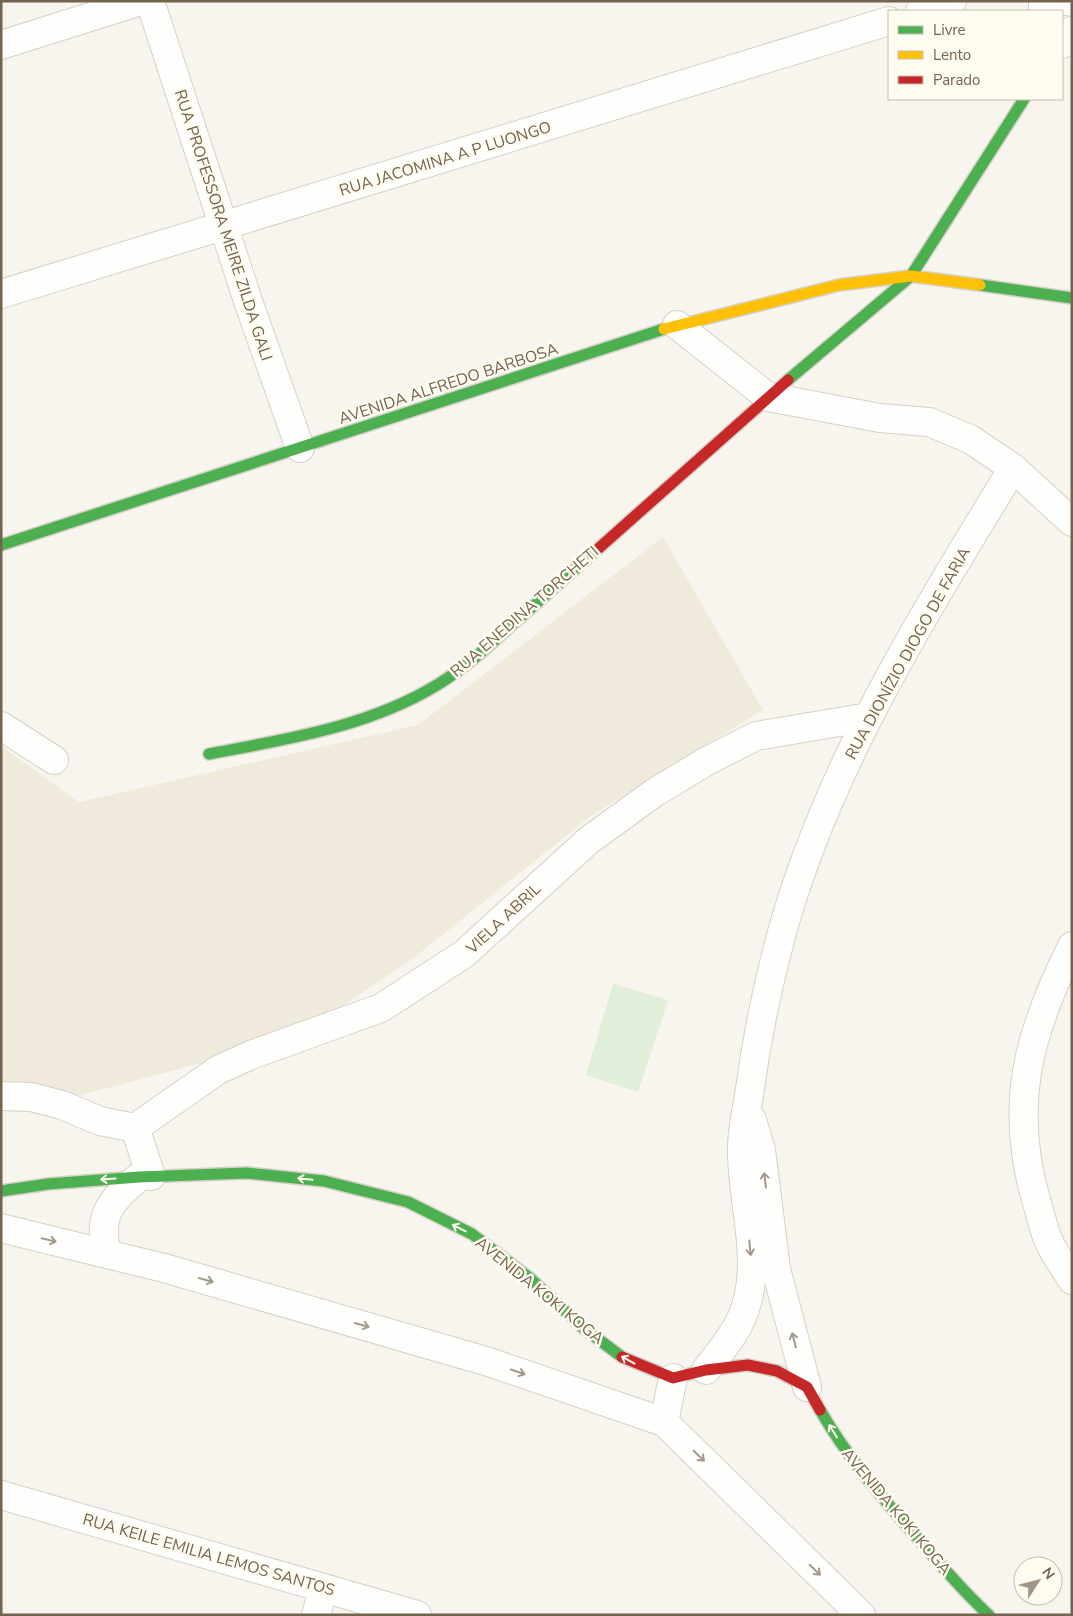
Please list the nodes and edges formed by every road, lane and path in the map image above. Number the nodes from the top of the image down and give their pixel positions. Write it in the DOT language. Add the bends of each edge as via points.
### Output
graph roads {
  1 [pos="140,1"];
  2 [pos="150,1"];
  3 [pos="952,1"];
  4 [pos="1065,1"];
  5 [pos="1072,2"];
  6 [pos="923,10"];
  7 [pos="888,21"];
  8 [pos="1072,31"];
  9 [pos="1063,43"];
  10 [pos="1,45"];
  11 [pos="1023,100"];
  12 [pos="223,225"];
  13 [pos="911,276"];
  14 [pos="1,294"];
  15 [pos="1072,298"];
  16 [pos="677,325"];
  17 [pos="768,397"];
  18 [pos="300,448"];
  19 [pos="1013,468"];
  20 [pos="1072,522"];
  21 [pos="1,545"];
  22 [pos="869,717"];
  23 [pos="1,726"];
  24 [pos="209,754"];
  25 [pos="54,760"];
  26 [pos="1072,946"];
  27 [pos="1,1096"];
  28 [pos="135,1128"];
  29 [pos="751,1149"];
  30 [pos="145,1176"];
  31 [pos="1,1191"];
  32 [pos="1,1228"];
  33 [pos="107,1254"];
  34 [pos="1072,1280"];
  35 [pos="706,1370"];
  36 [pos="673,1378"];
  37 [pos="807,1387"];
  38 [pos="664,1422"];
  39 [pos="1,1495"];
  40 [pos="324,1588"];
  41 [pos="316,1615"];
  42 [pos="417,1615"];
  43 [pos="861,1615"];
  44 [pos="989,1615"];
  1 -- 10 [label="street"];
  2 -- 12 [label="street, RUA PROFESSORA MEIRE ZILDA GALI"];
  3 -- 6 [label="street"];
  4 -- 5 [label="street"];
  7 -- 12 [label="street, RUA JACOMINA A P LUONGO"];
  8 -- 9 [label="street"];
  11 -- 13 [label="street, RUA ENEDINA TORCHETI"];
  12 -- 14 [label="street, RUA JACOMINA A P LUONGO"];
  12 -- 18 [label="street, RUA PROFESSORA MEIRE ZILDA GALI"];
  13 -- 15 [label="street, AVENIDA ALFREDO BARBOSA"];
  13 -- 16 [label="street, AVENIDA ALFREDO BARBOSA" via="839,285"];
  13 -- 17 [label="street, RUA ENEDINA TORCHETI"];
  16 -- 17 [label="street"];
  16 -- 18 [label="street, AVENIDA ALFREDO BARBOSA"];
  17 -- 19 [label="street" via="880,418 929,422 970,439"];
  17 -- 24 [label="street, RUA ENEDINA TORCHETI" via="482,652 436,686 385,711 330,730"];
  18 -- 21 [label="street, AVENIDA ALFREDO BARBOSA"];
  19 -- 20 [label="street"];
  19 -- 22 [label="street, RUA DIONÍZIO DIOGO DE FARIA" via="933,599"];
  22 -- 28 [label="street, VIELA ABRIL" via="756,736 707,761 654,793 589,840 464,954 381,1008 218,1070"];
  22 -- 29 [label="street, RUA DIONÍZIO DIOGO DE FARIA" via="818,825 782,933 760,1017 747,1104"];
  23 -- 25 [label="street"];
  26 -- 34 [label="street" via="1048,997 1030,1049 1022,1102 1028,1170 1049,1243"];
  27 -- 28 [label="street" via="62,1105 100,1121"];
  28 -- 30 [label="street"];
  29 -- 35 [label="street, one-way" via="750,1294 742,1319"];
  37 -- 29 [label="street, one-way" via="776,1269"];
  30 -- 31 [label="street, AVENIDA KOKI KOGA, one-way"];
  30 -- 33 [label="street" via="110,1204 102,1236"];
  36 -- 30 [label="street, AVENIDA KOKI KOGA, one-way" via="628,1361 582,1327 531,1279 472,1234 408,1202 314,1180 247,1174"];
  32 -- 33 [label="street, one-way"];
  33 -- 38 [label="street, one-way" via="489,1362"];
  35 -- 36 [label="street"];
  35 -- 37 [label="street" via="748,1365 777,1370"];
  36 -- 38 [label="street"];
  44 -- 37 [label="street, AVENIDA KOKI KOGA, one-way" via="966,1594 868,1482 833,1433"];
  38 -- 43 [label="street, one-way"];
  39 -- 40 [label="street, RUA KEILE EMILIA LEMOS SANTOS"];
  40 -- 41 [label="street"];
  40 -- 42 [label="street, RUA KEILE EMILIA LEMOS SANTOS"];
}
